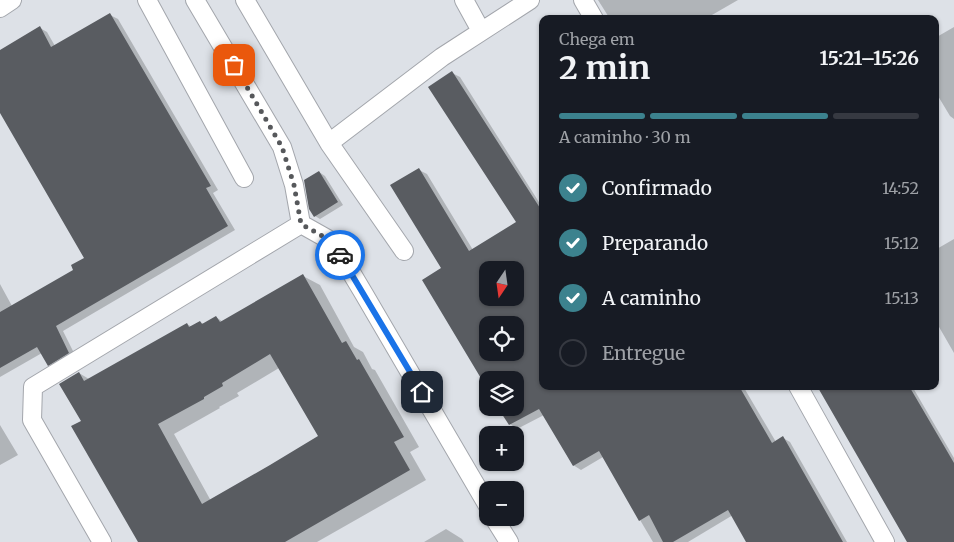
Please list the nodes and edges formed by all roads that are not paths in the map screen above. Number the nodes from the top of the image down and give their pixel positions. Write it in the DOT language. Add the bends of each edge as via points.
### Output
graph roads {
  1 [pos="12,0"];
  2 [pos="147,0"];
  3 [pos="195,0"];
  4 [pos="245,0"];
  5 [pos="464,0"];
  6 [pos="530,0"];
  7 [pos="583,0"];
  8 [pos="0,8"];
  9 [pos="592,15"];
  10 [pos="481,32"];
  11 [pos="329,143"];
  12 [pos="244,178"];
  13 [pos="301,224"];
  14 [pos="404,251"];
  15 [pos="800,390"];
  16 [pos="479,491"];
  17 [pos="499,526"];
  18 [pos="102,542"];
  19 [pos="509,542"];
  20 [pos="885,542"];
  1 -- 8 [label="lane"];
  2 -- 12 [label="lane"];
  3 -- 13 [label="lane" via="282,147 294,185"];
  4 -- 11 [label="lane"];
  5 -- 10 [label="lane"];
  6 -- 10 [label="lane"];
  7 -- 9 [label="lane"];
  10 -- 11 [label="lane" via="442,57"];
  11 -- 14 [label="lane"];
  13 -- 16 [label="lane" via="333,242"];
  13 -- 18 [label="lane" via="33,387 32,420"];
  15 -- 20 [label="lane"];
  17 -- 19 [label="lane"];
}
